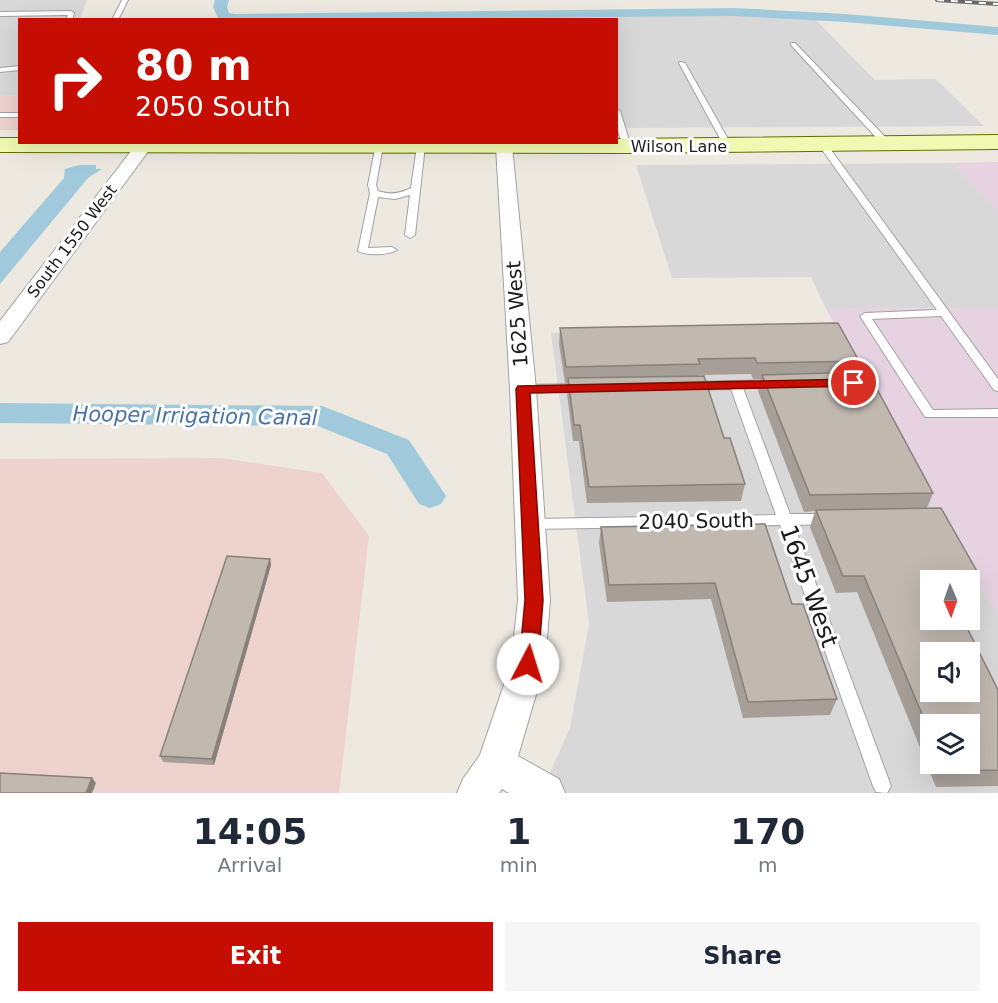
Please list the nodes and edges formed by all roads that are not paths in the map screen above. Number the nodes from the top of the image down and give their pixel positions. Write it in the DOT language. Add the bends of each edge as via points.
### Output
graph roads {
  1 [pos="125,0"];
  2 [pos="0,14"];
  3 [pos="70,16"];
  4 [pos="115,18"];
  5 [pos="794,45"];
  6 [pos="682,63"];
  7 [pos="18,68"];
  8 [pos="0,70"];
  9 [pos="0,115"];
  10 [pos="18,115"];
  11 [pos="618,117"];
  12 [pos="998,142"];
  13 [pos="65,144"];
  14 [pos="563,144"];
  15 [pos="887,144"];
  16 [pos="824,145"];
  17 [pos="0,146"];
  18 [pos="144,146"];
  19 [pos="379,146"];
  20 [pos="421,146"];
  21 [pos="504,146"];
  22 [pos="627,146"];
  23 [pos="729,146"];
  24 [pos="415,189"];
  25 [pos="374,193"];
  26 [pos="410,235"];
  27 [pos="392,250"];
  28 [pos="944,313"];
  29 [pos="0,337"];
  30 [pos="783,384"];
  31 [pos="736,385"];
  32 [pos="676,386"];
  33 [pos="594,387"];
  34 [pos="998,387"];
  35 [pos="523,389"];
  36 [pos="998,413"];
  37 [pos="843,519"];
  38 [pos="785,520"];
  39 [pos="530,524"];
  40 [pos="487,779"];
  41 [pos="882,786"];
  42 [pos="545,793"];
  1 -- 4 [label="lane"];
  2 -- 3 [label="lane"];
  5 -- 15 [label="lane"];
  6 -- 23 [label="lane"];
  7 -- 8 [label="lane"];
  9 -- 10 [label="lane"];
  11 -- 22 [label="lane"];
  12 -- 15 [label="main road, Wilson Lane"];
  13 -- 17 [label="main road, Wilson Lane"];
  13 -- 18 [label="main road, Wilson Lane"];
  14 -- 21 [label="main road, Wilson Lane"];
  14 -- 22 [label="main road, Wilson Lane"];
  15 -- 16 [label="main road, Wilson Lane"];
  16 -- 23 [label="main road, Wilson Lane"];
  16 -- 28 [label="lane"];
  18 -- 19 [label="main road, Wilson Lane"];
  18 -- 29 [label="street, South 1550 West"];
  19 -- 20 [label="main road, Wilson Lane"];
  19 -- 25 [label="lane"];
  20 -- 21 [label="main road, Wilson Lane"];
  20 -- 24 [label="lane"];
  21 -- 35 [label="street, 1625 West"];
  22 -- 23 [label="main road, Wilson Lane"];
  24 -- 25 [label="lane" via="396,197"];
  24 -- 26 [label="lane"];
  25 -- 27 [label="lane" via="363,251"];
  28 -- 34 [label="lane"];
  28 -- 36 [label="lane" via="865,316 928,414"];
  30 -- 31 [label="lane"];
  31 -- 32 [label="lane"];
  31 -- 38 [label="lane, 1645 West"];
  33 -- 35 [label="lane"];
  35 -- 39 [label="street, 1625 West"];
  37 -- 38 [label="lane, 2040 South"];
  38 -- 39 [label="lane, 2040 South"];
  38 -- 41 [label="lane, 1645 West"];
  39 -- 40 [label="street, 1625 West" via="534,600 528,664"];
  40 -- 42 [label="street"];
}
